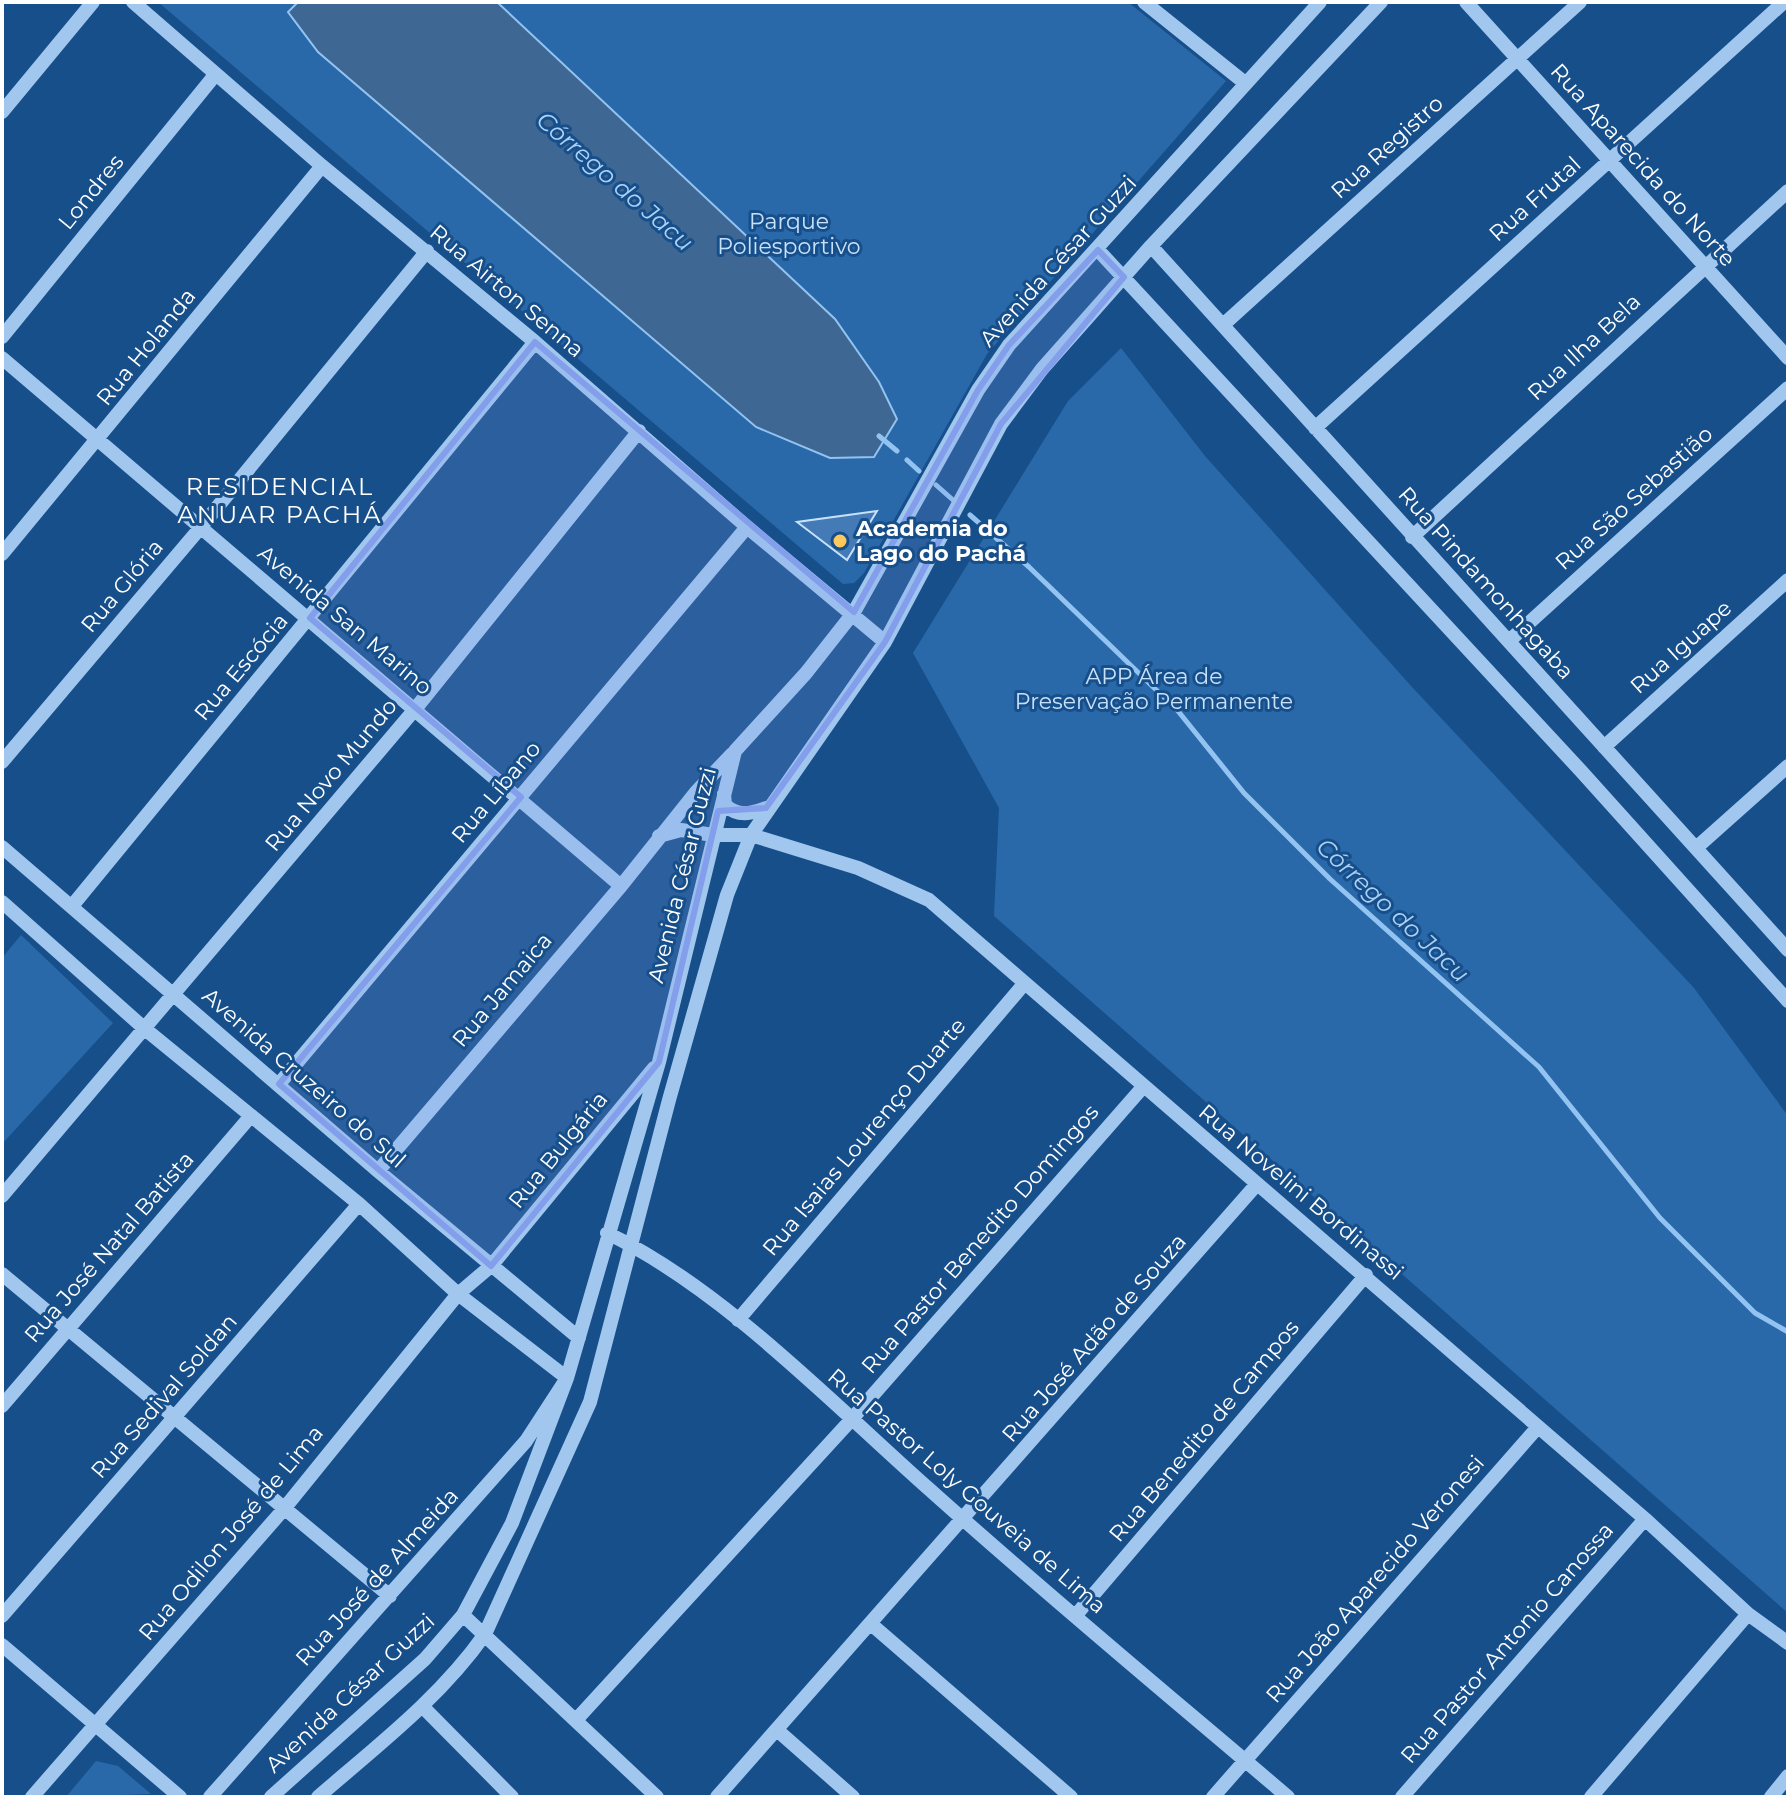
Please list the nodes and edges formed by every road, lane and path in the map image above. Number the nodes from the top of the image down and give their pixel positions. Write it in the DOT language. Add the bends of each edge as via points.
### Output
graph roads {
  1 [pos="93,2"];
  2 [pos="133,2"];
  3 [pos="1144,2"];
  4 [pos="1320,2"];
  5 [pos="1381,2"];
  6 [pos="1466,2"];
  7 [pos="1580,2"];
  8 [pos="1784,2"];
  9 [pos="1518,58"];
  10 [pos="215,75"];
  11 [pos="1245,83"];
  12 [pos="2,112"];
  13 [pos="1610,161"];
  14 [pos="322,166"];
  15 [pos="1788,191"];
  16 [pos="1151,246"];
  17 [pos="1098,250"];
  18 [pos="427,251"];
  19 [pos="1704,266"];
  20 [pos="1124,277"];
  21 [pos="1223,325"];
  22 [pos="2,337"];
  23 [pos="535,342"];
  24 [pos="2,358"];
  25 [pos="1788,358"];
  26 [pos="1788,388"];
  27 [pos="1315,428"];
  28 [pos="639,431"];
  29 [pos="100,438"];
  30 [pos="201,527"];
  31 [pos="747,527"];
  32 [pos="1412,537"];
  33 [pos="2,554"];
  34 [pos="1788,580"];
  35 [pos="854,612"];
  36 [pos="310,618"];
  37 [pos="1509,641"];
  38 [pos="885,642"];
  39 [pos="416,708"];
  40 [pos="1604,747"];
  41 [pos="735,751"];
  42 [pos="2,762"];
  43 [pos="1788,766"];
  44 [pos="724,790"];
  45 [pos="521,797"];
  46 [pos="766,808"];
  47 [pos="713,835"];
  48 [pos="751,835"];
  49 [pos="659,836"];
  50 [pos="2,847"];
  51 [pos="1696,848"];
  52 [pos="621,886"];
  53 [pos="2,902"];
  54 [pos="72,906"];
  55 [pos="1788,950"];
  56 [pos="1024,984"];
  57 [pos="174,994"];
  58 [pos="1788,1001"];
  59 [pos="145,1029"];
  60 [pos="659,1062"];
  61 [pos="279,1084"];
  62 [pos="1143,1087"];
  63 [pos="250,1117"];
  64 [pos="378,1171"];
  65 [pos="1257,1184"];
  66 [pos="2,1196"];
  67 [pos="359,1204"];
  68 [pos="607,1233"];
  69 [pos="631,1245"];
  70 [pos="491,1266"];
  71 [pos="2,1274"];
  72 [pos="1366,1275"];
  73 [pos="458,1294"];
  74 [pos="738,1320"];
  75 [pos="68,1329"];
  76 [pos="579,1338"];
  77 [pos="567,1378"];
  78 [pos="2,1406"];
  79 [pos="174,1418"];
  80 [pos="851,1420"];
  81 [pos="1538,1427"];
  82 [pos="283,1510"];
  83 [pos="1645,1519"];
  84 [pos="964,1520"];
  85 [pos="390,1596"];
  86 [pos="1748,1614"];
  87 [pos="463,1615"];
  88 [pos="1076,1615"];
  89 [pos="2,1616"];
  90 [pos="871,1624"];
  91 [pos="485,1634"];
  92 [pos="1788,1643"];
  93 [pos="2,1645"];
  94 [pos="422,1706"];
  95 [pos="576,1720"];
  96 [pos="95,1725"];
  97 [pos="777,1730"];
  98 [pos="1245,1760"];
  99 [pos="1788,1776"];
  100 [pos="32,1797"];
  101 [pos="180,1797"];
  102 [pos="210,1797"];
  103 [pos="271,1797"];
  104 [pos="318,1797"];
  105 [pos="512,1797"];
  106 [pos="657,1797"];
  107 [pos="717,1797"];
  108 [pos="853,1797"];
  109 [pos="1071,1797"];
  110 [pos="1213,1797"];
  111 [pos="1288,1797"];
  112 [pos="1402,1797"];
  113 [pos="1591,1797"];
  114 [pos="1771,1797"];
  1 -- 12 [label="street"];
  2 -- 10 [label="street, Rua Airton Senna"];
  3 -- 11 [label="street"];
  4 -- 11 [label="street, Avenida César Guzzi"];
  5 -- 16 [label="street, Avenida César Guzzi"];
  6 -- 9 [label="street, Rua Aparecida do Norte"];
  7 -- 9 [label="street, Rua Registro"];
  8 -- 13 [label="street, Rua Frutal"];
  9 -- 13 [label="street, Rua Aparecida do Norte"];
  9 -- 21 [label="street, Rua Registro"];
  10 -- 14 [label="street, Rua Airton Senna"];
  10 -- 22 [label="street, Londres"];
  11 -- 17 [label="street, Avenida César Guzzi"];
  13 -- 19 [label="street, Rua Aparecida do Norte"];
  13 -- 27 [label="street, Rua Frutal"];
  14 -- 18 [label="street, Rua Airton Senna"];
  14 -- 29 [label="street, Rua Holanda"];
  15 -- 19 [label="street, Rua Ilha Bela"];
  16 -- 20 [label="street, Avenida César Guzzi"];
  16 -- 21 [label="street, Rua Pindamonhagaba"];
  17 -- 20 [label="street"];
  17 -- 35 [label="street, Avenida César Guzzi" via="1001,356"];
  18 -- 23 [label="street, Rua Airton Senna"];
  18 -- 30 [label="street, Rua Glória"];
  19 -- 25 [label="street, Rua Aparecida do Norte"];
  19 -- 32 [label="street, Rua Ilha Bela"];
  20 -- 38 [label="street, Avenida César Guzzi" via="1001,424"];
  20 -- 58 [label="street"];
  21 -- 27 [label="street, Rua Pindamonhagaba"];
  23 -- 28 [label="street, Rua Airton Senna"];
  23 -- 36 [label="street, Rua Escócia"];
  24 -- 29 [label="street, Avenida San Marino"];
  26 -- 37 [label="street, Rua São Sebastião"];
  27 -- 32 [label="street, Rua Pindamonhagaba"];
  28 -- 31 [label="street, Rua Airton Senna"];
  28 -- 39 [label="street, Rua Novo Mundo"];
  29 -- 30 [label="street, Avenida San Marino"];
  29 -- 33 [label="street, Rua Holanda"];
  30 -- 36 [label="street, Avenida San Marino"];
  30 -- 42 [label="street, Rua Glória"];
  31 -- 35 [label="street, Rua Airton Senna"];
  31 -- 45 [label="street, Rua Líbano"];
  32 -- 37 [label="street, Rua Pindamonhagaba"];
  34 -- 40 [label="street, Rua Iguape"];
  35 -- 38 [label="street, Rua Airton Senna"];
  35 -- 41 [label="street, Avenida César Guzzi"];
  36 -- 39 [label="street, Avenida San Marino"];
  36 -- 54 [label="street, Rua Escócia"];
  37 -- 40 [label="street, Rua Pindamonhagaba"];
  38 -- 46 [label="street, Avenida César Guzzi"];
  39 -- 45 [label="street, Avenida San Marino"];
  39 -- 57 [label="street, Rua Novo Mundo"];
  40 -- 51 [label="street, Rua Pindamonhagaba"];
  41 -- 44 [label="street, Avenida César Guzzi"];
  41 -- 49 [label="street, Rua Jamaica"];
  43 -- 51 [label="street"];
  44 -- 46 [label="street" via="725,805 733,812"];
  44 -- 47 [label="street, Avenida César Guzzi"];
  45 -- 52 [label="street, Avenida San Marino"];
  45 -- 61 [label="street, Rua Líbano"];
  46 -- 48 [label="street, Avenida César Guzzi"];
  47 -- 48 [label="street, Rua Novelini Bordinassi"];
  47 -- 49 [label="street" via="681,830"];
  47 -- 60 [label="street, Avenida César Guzzi"];
  48 -- 56 [label="street, Rua Novelini Bordinassi" via="858,868 929,900"];
  48 -- 69 [label="street, Avenida César Guzzi" via="727,895"];
  49 -- 52 [label="street, Rua Jamaica"];
  50 -- 54 [label="street, Avenida Cruzeiro do Sul"];
  51 -- 55 [label="street, Rua Pindamonhagaba"];
  52 -- 64 [label="street, Rua Jamaica"];
  53 -- 59 [label="street"];
  54 -- 57 [label="street, Avenida Cruzeiro do Sul"];
  56 -- 62 [label="street, Rua Novelini Bordinassi"];
  56 -- 74 [label="street, Rua Isaias Lourenço Duarte"];
  57 -- 59 [label="street, Rua Novo Mundo"];
  57 -- 61 [label="street, Avenida Cruzeiro do Sul"];
  59 -- 63 [label="street"];
  59 -- 66 [label="street, Rua Novo Mundo"];
  60 -- 68 [label="street, Avenida César Guzzi"];
  60 -- 70 [label="street, Rua Bulgária"];
  61 -- 64 [label="street, Avenida Cruzeiro do Sul"];
  62 -- 65 [label="street, Rua Novelini Bordinassi"];
  62 -- 80 [label="street, Rua Pastor Benedito Domingos"];
  63 -- 67 [label="street"];
  63 -- 75 [label="street, Rua José Natal Batista"];
  64 -- 70 [label="street, Avenida Cruzeiro do Sul"];
  65 -- 72 [label="street, Rua Novelini Bordinassi"];
  65 -- 84 [label="street, Rua José Adão de Souza"];
  67 -- 73 [label="street"];
  67 -- 79 [label="street, Rua Sedival Soldan"];
  68 -- 69 [label="street, Rua Pastor Loly Gouveia de Lima"];
  68 -- 76 [label="street, Avenida César Guzzi"];
  69 -- 74 [label="street, Rua Pastor Loly Gouveia de Lima"];
  69 -- 91 [label="street, Avenida César Guzzi" via="590,1402"];
  70 -- 73 [label="street, Rua Bulgária"];
  70 -- 76 [label="street, Avenida Cruzeiro do Sul"];
  71 -- 75 [label="street"];
  72 -- 81 [label="street, Rua Novelini Bordinassi"];
  72 -- 88 [label="street, Rua Benedito de Campos"];
  73 -- 77 [label="street"];
  73 -- 82 [label="street, Rua Odilon José de Lima"];
  74 -- 80 [label="street, Rua Pastor Loly Gouveia de Lima"];
  75 -- 78 [label="street, Rua José Natal Batista"];
  75 -- 79 [label="street"];
  76 -- 77 [label="street, Avenida César Guzzi"];
  77 -- 85 [label="street, Rua José de Almeida" via="526,1441"];
  77 -- 87 [label="street, Avenida César Guzzi" via="512,1523"];
  79 -- 82 [label="street"];
  79 -- 89 [label="street, Rua Sedival Soldan"];
  80 -- 84 [label="street, Rua Pastor Loly Gouveia de Lima"];
  80 -- 95 [label="street, Rua Pastor Benedito Domingos"];
  81 -- 83 [label="street, Rua Novelini Bordinassi"];
  81 -- 98 [label="street, Rua João Aparecido Veronesi"];
  82 -- 85 [label="street"];
  82 -- 96 [label="street, Rua Odilon José de Lima"];
  83 -- 86 [label="street, Rua Novelini Bordinassi"];
  83 -- 112 [label="street, Rua Pastor Antonio Canossa"];
  84 -- 88 [label="street, Rua Pastor Loly Gouveia de Lima"];
  84 -- 90 [label="street, Rua José Adão de Souza"];
  85 -- 102 [label="street, Rua José de Almeida"];
  86 -- 92 [label="street, Rua Novelini Bordinassi"];
  86 -- 113 [label="street"];
  87 -- 91 [label="street"];
  87 -- 103 [label="street, Avenida César Guzzi" via="425,1659"];
  88 -- 98 [label="street, Rua Pastor Loly Gouveia de Lima"];
  90 -- 97 [label="street, Rua José Adão de Souza"];
  90 -- 109 [label="street"];
  91 -- 94 [label="street, Avenida César Guzzi"];
  91 -- 95 [label="street"];
  93 -- 96 [label="street"];
  94 -- 104 [label="street, Avenida César Guzzi"];
  94 -- 105 [label="street"];
  95 -- 106 [label="street"];
  96 -- 100 [label="street, Rua Odilon José de Lima"];
  96 -- 101 [label="street"];
  97 -- 107 [label="street, Rua José Adão de Souza"];
  97 -- 108 [label="street"];
  98 -- 110 [label="street, Rua João Aparecido Veronesi"];
  98 -- 111 [label="street, Rua Pastor Loly Gouveia de Lima"];
  99 -- 114 [label="street"];
}
